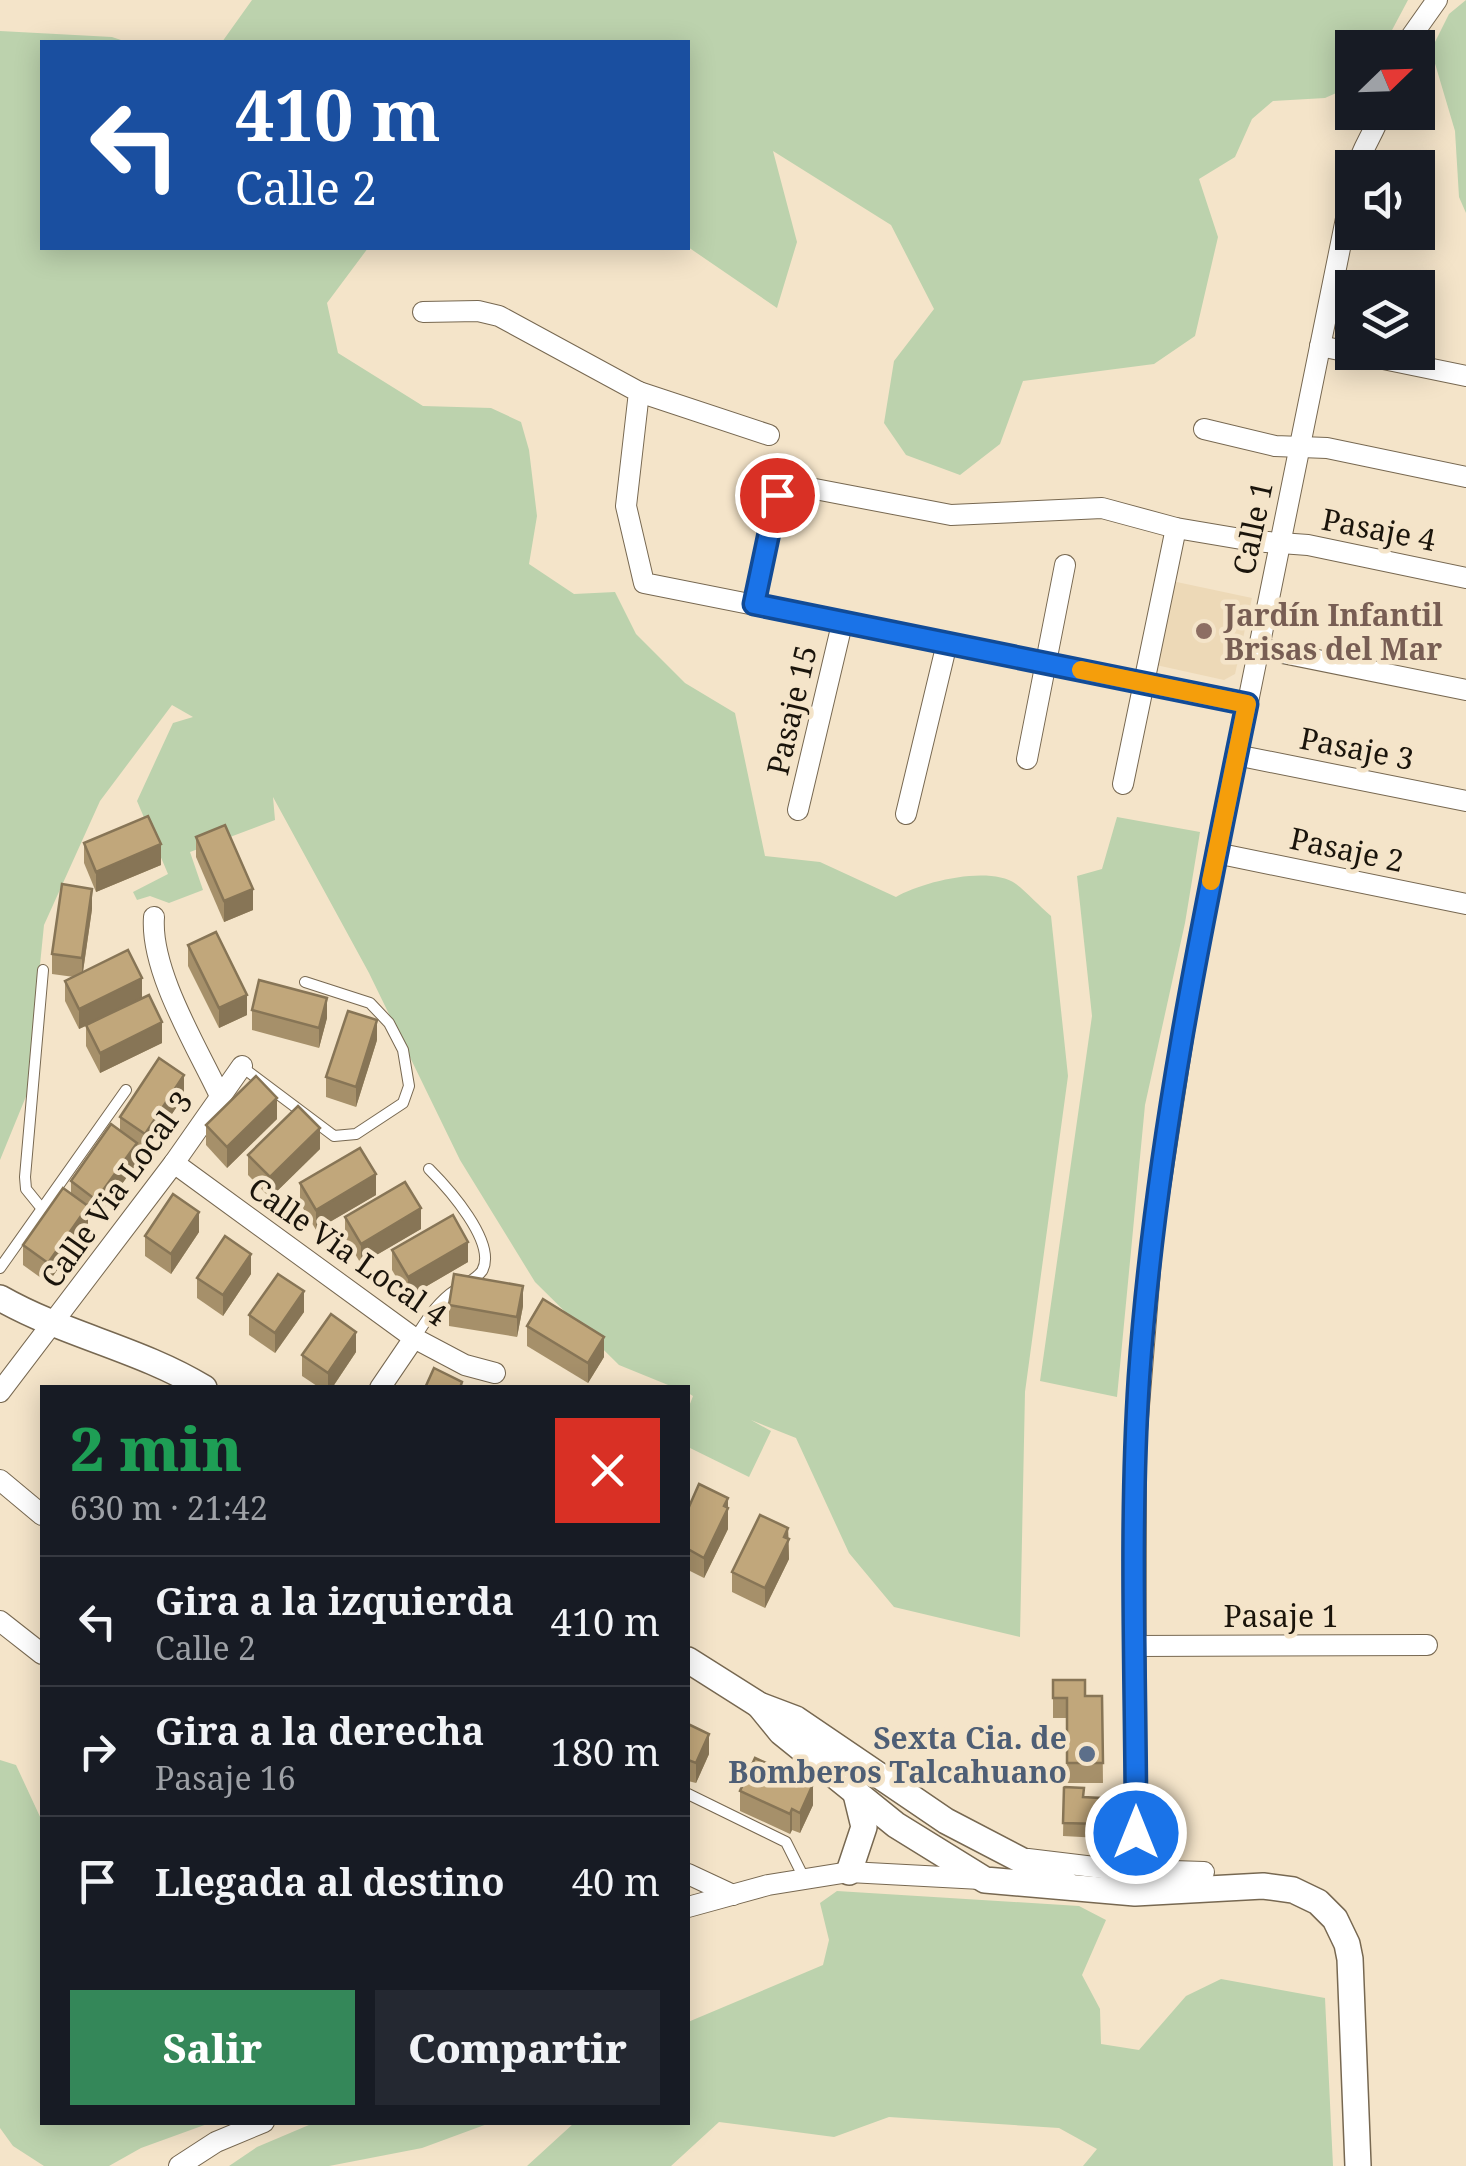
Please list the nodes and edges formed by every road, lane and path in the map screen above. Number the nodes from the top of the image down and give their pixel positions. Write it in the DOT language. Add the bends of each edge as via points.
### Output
graph roads {
  1 [pos="1437,0"];
  2 [pos="1416,30"];
  3 [pos="1340,250"];
  4 [pos="423,312"];
  5 [pos="1320,346"];
  6 [pos="1466,376"];
  7 [pos="639,392"];
  8 [pos="1204,429"];
  9 [pos="769,435"];
  10 [pos="1300,447"];
  11 [pos="1466,477"];
  12 [pos="1176,528"];
  13 [pos="1280,543"];
  14 [pos="1065,565"];
  15 [pos="1466,578"];
  16 [pos="754,604"];
  17 [pos="842,624"];
  18 [pos="948,643"];
  19 [pos="1258,648"];
  20 [pos="1046,663"];
  21 [pos="1142,682"];
  22 [pos="1466,690"];
  23 [pos="1247,704"];
  24 [pos="1236,755"];
  25 [pos="1027,759"];
  26 [pos="1123,784"];
  27 [pos="1466,801"];
  28 [pos="798,810"];
  29 [pos="906,814"];
  30 [pos="1216,853"];
  31 [pos="1466,904"];
  32 [pos="154,917"];
  33 [pos="43,970"];
  34 [pos="305,982"];
  35 [pos="242,1066"];
  36 [pos="126,1090"];
  37 [pos="220,1096"];
  38 [pos="174,1163"];
  39 [pos="429,1168"];
  40 [pos="42,1210"];
  41 [pos="0,1268"];
  42 [pos="0,1298"];
  43 [pos="54,1324"];
  44 [pos="414,1338"];
  45 [pos="495,1373"];
  46 [pos="199,1385"];
  47 [pos="382,1385"];
  48 [pos="0,1392"];
  49 [pos="0,1480"];
  50 [pos="40,1512"];
  51 [pos="0,1621"];
  52 [pos="1427,1645"];
  53 [pos="1136,1646"];
  54 [pos="40,1652"];
  55 [pos="690,1661"];
  56 [pos="758,1705"];
  57 [pos="854,1790"];
  58 [pos="690,1795"];
  59 [pos="1016,1858"];
  60 [pos="849,1872"];
  61 [pos="1204,1872"];
  62 [pos="690,1875"];
  63 [pos="804,1878"];
  64 [pos="985,1880"];
  65 [pos="1135,1882"];
  66 [pos="1077,1889"];
  67 [pos="733,1895"];
  68 [pos="690,1907"];
  69 [pos="257,2125"];
  70 [pos="179,2166"];
  71 [pos="1358,2166"];
  1 -- 2 [label="street"];
  3 -- 5 [label="street, Calle 1"];
  4 -- 7 [label="street" via="498,316"];
  5 -- 6 [label="street"];
  5 -- 10 [label="street, Calle 1"];
  7 -- 9 [label="street"];
  7 -- 16 [label="street" via="626,506 644,582"];
  8 -- 10 [label="street"];
  10 -- 11 [label="street"];
  10 -- 13 [label="street, Calle 1"];
  12 -- 13 [label="street, Pasaje 4"];
  12 -- 16 [label="street, Pasaje 4" via="1102,508 951,515 778,489"];
  12 -- 21 [label="street"];
  13 -- 15 [label="street, Pasaje 4"];
  13 -- 19 [label="street, Calle 1"];
  14 -- 20 [label="street"];
  16 -- 17 [label="street"];
  17 -- 18 [label="street"];
  17 -- 28 [label="street, Pasaje 15"];
  18 -- 20 [label="street"];
  18 -- 29 [label="street"];
  19 -- 22 [label="street"];
  19 -- 23 [label="street, Calle 1"];
  20 -- 21 [label="street"];
  20 -- 25 [label="street"];
  21 -- 23 [label="street"];
  21 -- 26 [label="street"];
  23 -- 24 [label="street, Calle 1"];
  24 -- 27 [label="street, Pasaje 3"];
  24 -- 30 [label="street, Calle 1"];
  30 -- 31 [label="street, Pasaje 2"];
  30 -- 53 [label="street, Calle 1" via="1153,1233 1136,1442"];
  32 -- 37 [label="street" via="162,971"];
  33 -- 40 [label="lane" via="25,1177"];
  34 -- 35 [label="lane" via="370,1003 389,1023 409,1086 403,1103 356,1134 334,1136"];
  35 -- 37 [label="street, Calle Via Local 3"];
  36 -- 40 [label="lane"];
  37 -- 38 [label="street, Calle Via Local 3"];
  38 -- 43 [label="street, Calle Via Local 3"];
  38 -- 44 [label="street, Calle Via Local 4"];
  39 -- 44 [label="lane" via="471,1222 485,1262"];
  40 -- 41 [label="lane"];
  42 -- 43 [label="street"];
  43 -- 46 [label="street"];
  43 -- 48 [label="street, Calle Via Local 3"];
  44 -- 45 [label="street, Calle Via Local 4"];
  44 -- 47 [label="street"];
  49 -- 50 [label="street"];
  51 -- 54 [label="street"];
  52 -- 53 [label="street, Pasaje 1"];
  53 -- 65 [label="street, Calle 1"];
  55 -- 56 [label="street"];
  56 -- 57 [label="street"];
  56 -- 59 [label="street" via="796,1720 932,1812"];
  57 -- 60 [label="street" via="864,1827"];
  57 -- 64 [label="street" via="924,1845"];
  58 -- 63 [label="lane" via="786,1842"];
  59 -- 65 [label="street"];
  59 -- 66 [label="street"];
  60 -- 63 [label="street"];
  60 -- 64 [label="street"];
  61 -- 65 [label="street"];
  62 -- 67 [label="street"];
  63 -- 67 [label="street"];
  64 -- 66 [label="street"];
  65 -- 66 [label="street"];
  65 -- 71 [label="street" via="1278,1887 1308,1896 1335,1919 1350,1958"];
  67 -- 68 [label="street"];
  69 -- 70 [label="street"];
}
